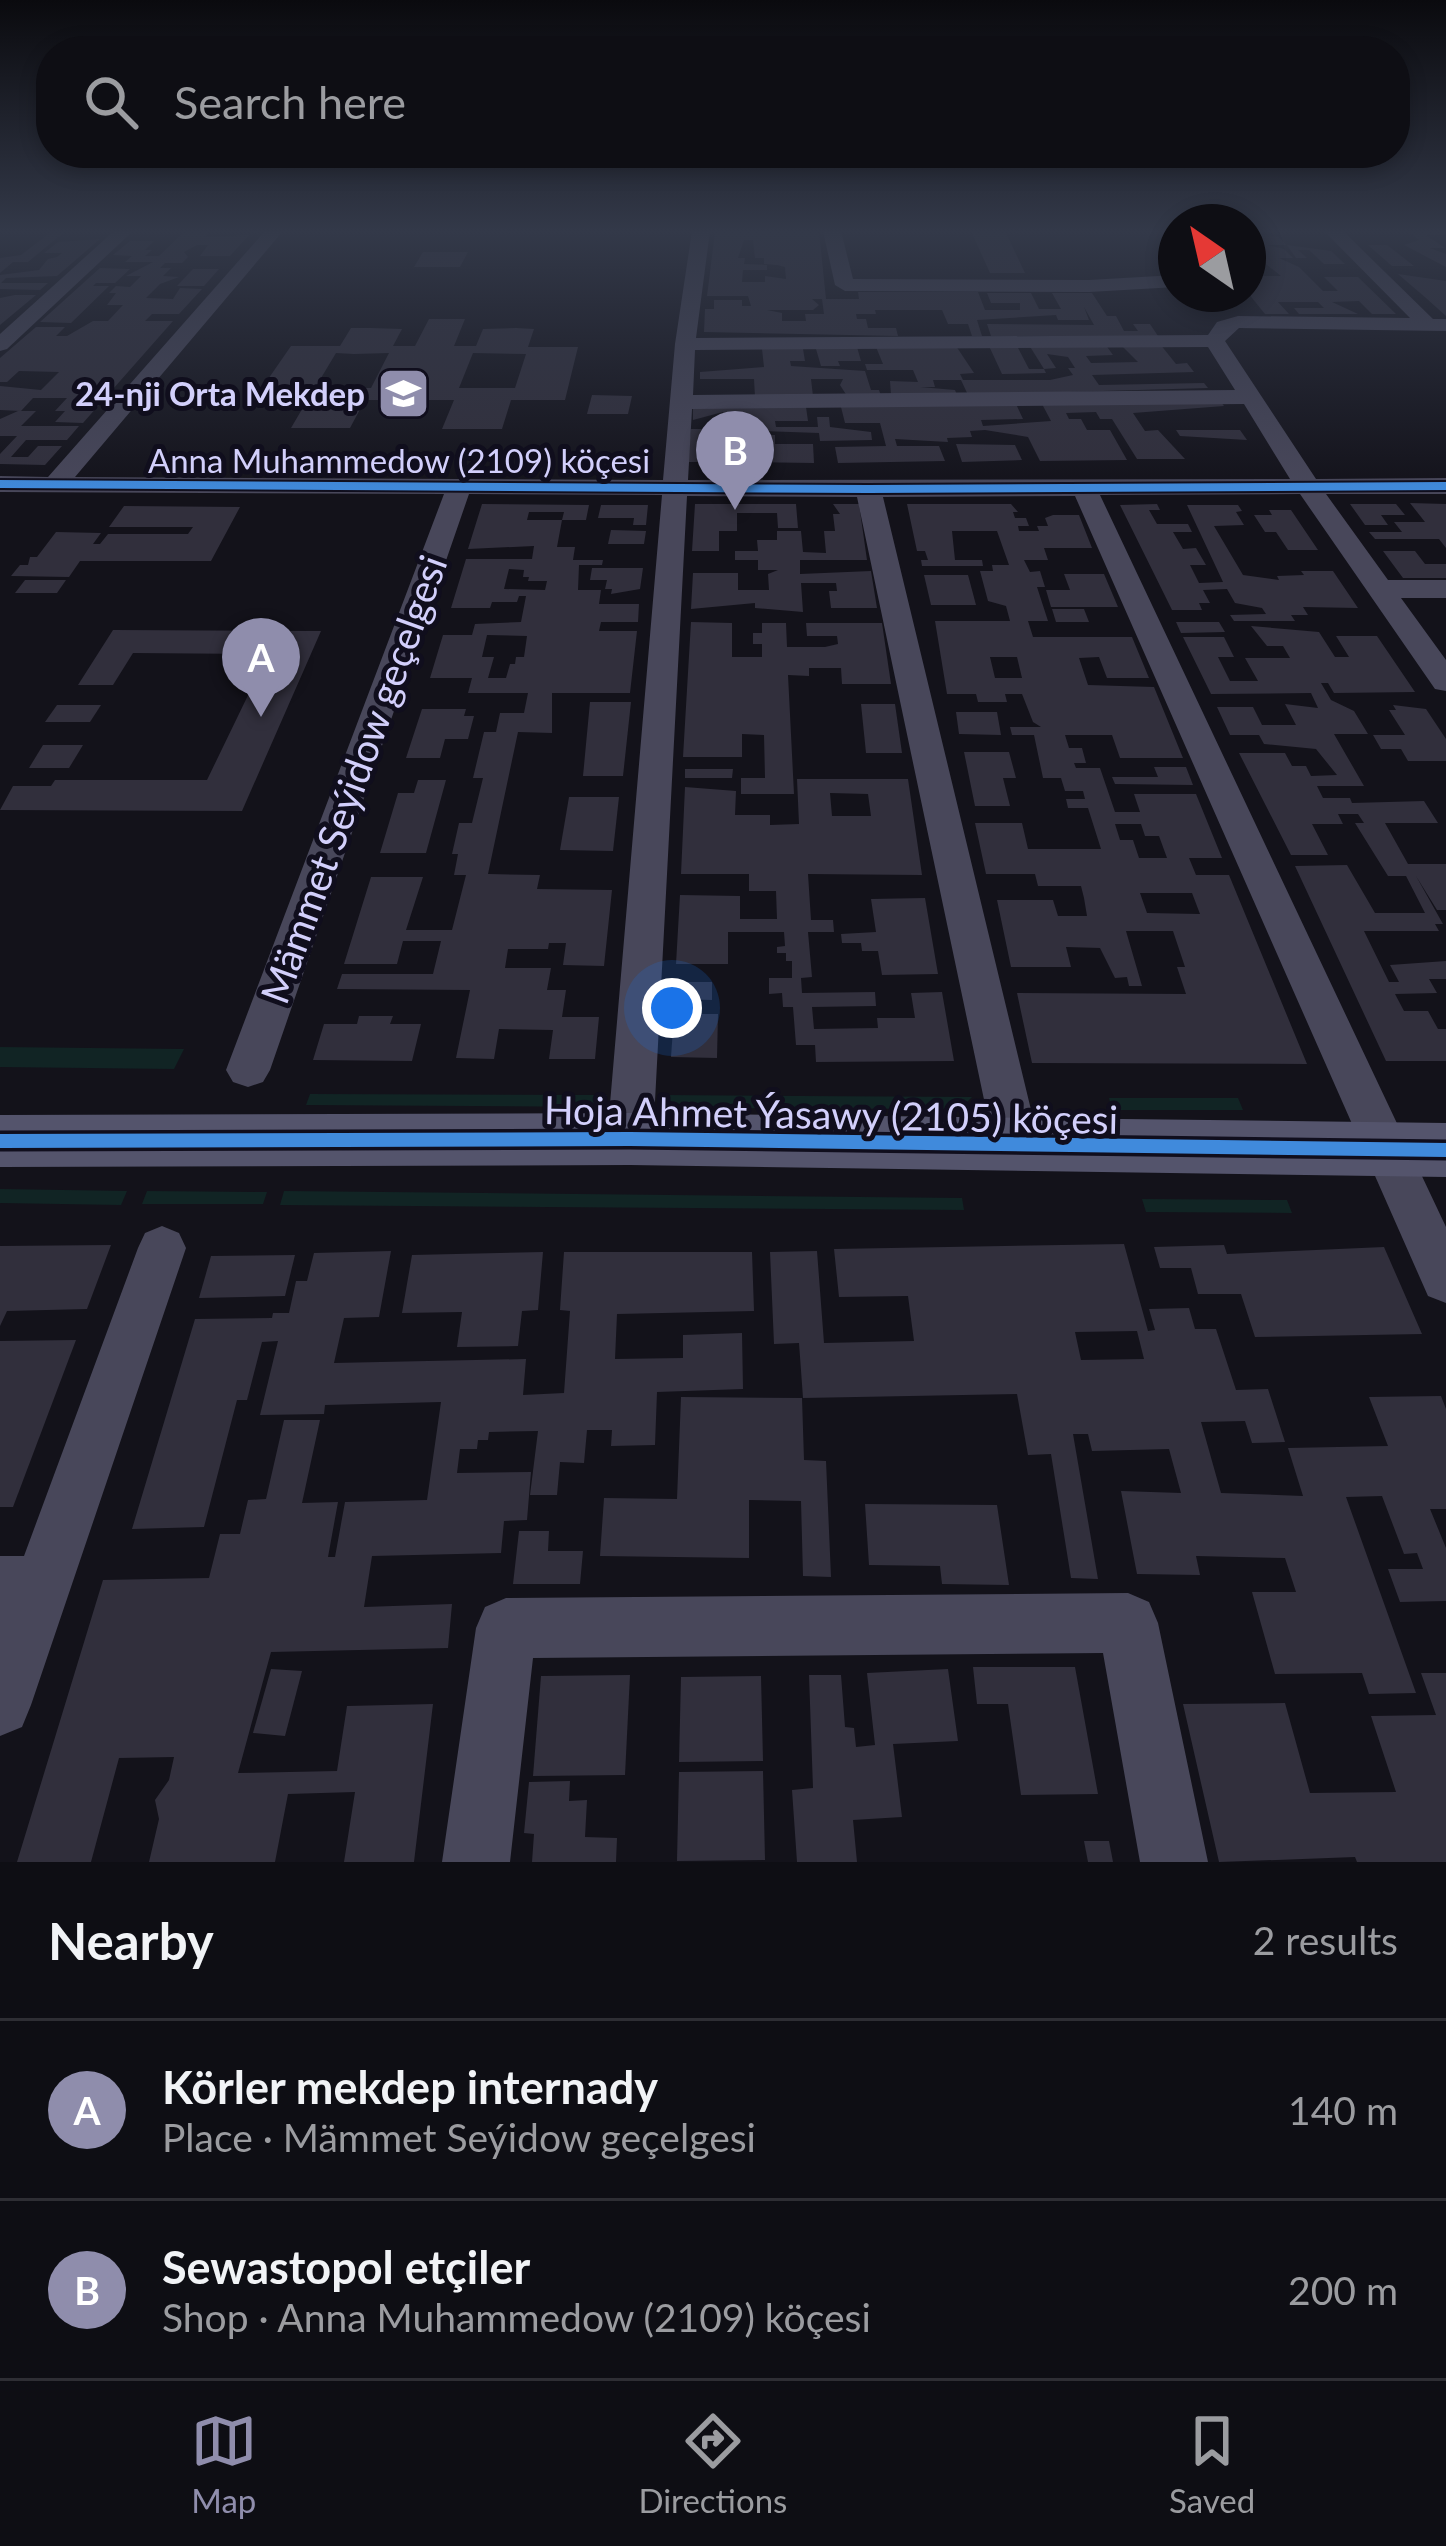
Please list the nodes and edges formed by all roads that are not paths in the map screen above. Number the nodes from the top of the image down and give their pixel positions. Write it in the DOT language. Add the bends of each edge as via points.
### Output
graph roads {
  1 [pos="29,318"];
  2 [pos="199,318"];
  3 [pos="688,318"];
  4 [pos="1231,318"];
  5 [pos="1292,318"];
  6 [pos="1437,325"];
  7 [pos="1215,341"];
  8 [pos="685,344"];
  9 [pos="0,345"];
  10 [pos="1252,397"];
  11 [pos="682,402"];
  12 [pos="0,484"];
  13 [pos="55,484"];
  14 [pos="1446,486"];
  15 [pos="1308,487"];
  16 [pos="459,488"];
  17 [pos="1084,488"];
  18 [pos="675,489"];
  19 [pos="868,489"];
  20 [pos="1380,590"];
  21 [pos="1446,590"];
  22 [pos="1446,682"];
  23 [pos="248,1070"];
  24 [pos="629,1139"];
  25 [pos="0,1141"];
  26 [pos="1017,1147"];
  27 [pos="1418,1150"];
  28 [pos="162,1248"];
  29 [pos="1446,1280"];
  30 [pos="22,1586"];
  31 [pos="0,1705"];
  32 [pos="476,1862"];
  33 [pos="1174,1862"];
  1 -- 9 [label="street"];
  2 -- 13 [label="street"];
  3 -- 8 [label="street"];
  4 -- 7 [label="street"];
  5 -- 6 [label="street"];
  7 -- 8 [label="street"];
  7 -- 10 [label="street"];
  8 -- 11 [label="street"];
  10 -- 11 [label="street"];
  10 -- 15 [label="street"];
  11 -- 18 [label="street"];
  12 -- 13 [label="street, Anna Muhammedow (2109) köçesi"];
  13 -- 16 [label="street, Anna Muhammedow (2109) köçesi"];
  14 -- 15 [label="street, Anna Muhammedow (2109) köçesi"];
  15 -- 17 [label="street, Anna Muhammedow (2109) köçesi"];
  15 -- 20 [label="street"];
  16 -- 18 [label="street, Anna Muhammedow (2109) köçesi"];
  16 -- 23 [label="street, Mämmet Seýidow geçelgesi"];
  17 -- 19 [label="street, Anna Muhammedow (2109) köçesi"];
  17 -- 27 [label="street"];
  18 -- 19 [label="street, Anna Muhammedow (2109) köçesi"];
  18 -- 24 [label="street"];
  19 -- 26 [label="street"];
  20 -- 21 [label="street"];
  20 -- 22 [label="street"];
  24 -- 25 [label="street, Hoja Ahmet Ýasawy (2105) köçesi"];
  24 -- 26 [label="street, Hoja Ahmet Ýasawy (2105) köçesi"];
  26 -- 27 [label="street, Hoja Ahmet Ýasawy (2105) köçesi"];
  27 -- 29 [label="street"];
  28 -- 30 [label="street"];
  30 -- 31 [label="street"];
  32 -- 33 [label="street" via="506,1628 1104,1623 1128,1623"];
}
